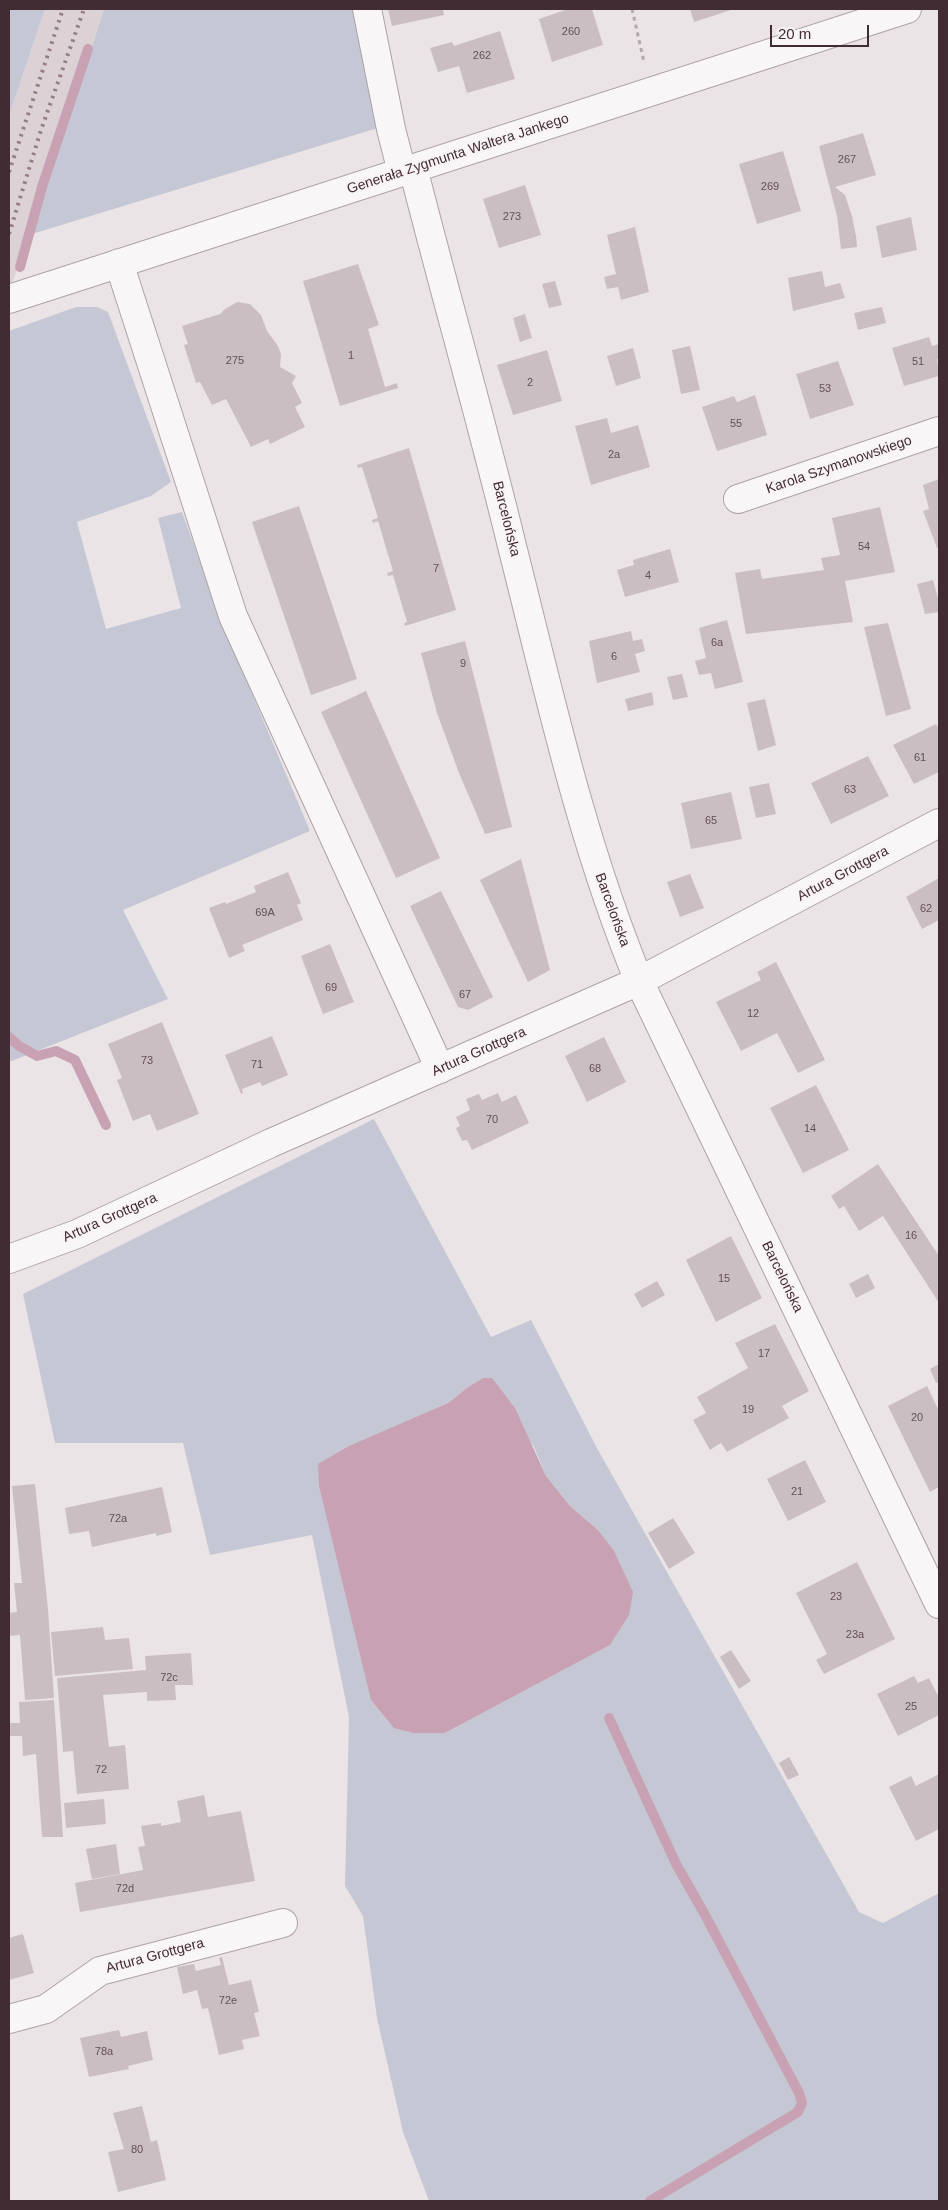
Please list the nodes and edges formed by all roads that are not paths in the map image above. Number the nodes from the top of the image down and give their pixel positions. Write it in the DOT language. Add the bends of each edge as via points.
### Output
graph roads {
  1 [pos="367,9"];
  2 [pos="907,9"];
  3 [pos="408,170"];
  4 [pos="119,263"];
  5 [pos="9,299"];
  6 [pos="939,431"];
  7 [pos="738,499"];
  8 [pos="939,823"];
  9 [pos="639,981"];
  10 [pos="440,1069"];
  11 [pos="9,1259"];
  12 [pos="939,1604"];
  13 [pos="283,1923"];
  14 [pos="9,2019"];
  1 -- 3 [label="street, Barcelońska" via="391,129"];
  2 -- 3 [label="street, Generała Zygmunta Waltera Jankego"];
  3 -- 4 [label="street, Generała Zygmunta Waltera Jankego"];
  3 -- 9 [label="street, Barcelońska" via="493,467 599,877"];
  4 -- 5 [label="street, Generała Zygmunta Waltera Jankego"];
  4 -- 10 [label="street" via="233,616"];
  6 -- 7 [label="street, Karola Szymanowskiego"];
  8 -- 9 [label="street, Artura Grottgera"];
  9 -- 10 [label="street, Artura Grottgera"];
  9 -- 12 [label="street, Barcelońska"];
  10 -- 11 [label="street, Artura Grottgera" via="77,1234"];
  13 -- 14 [label="street, Artura Grottgera" via="100,1971 46,2009"];
}
